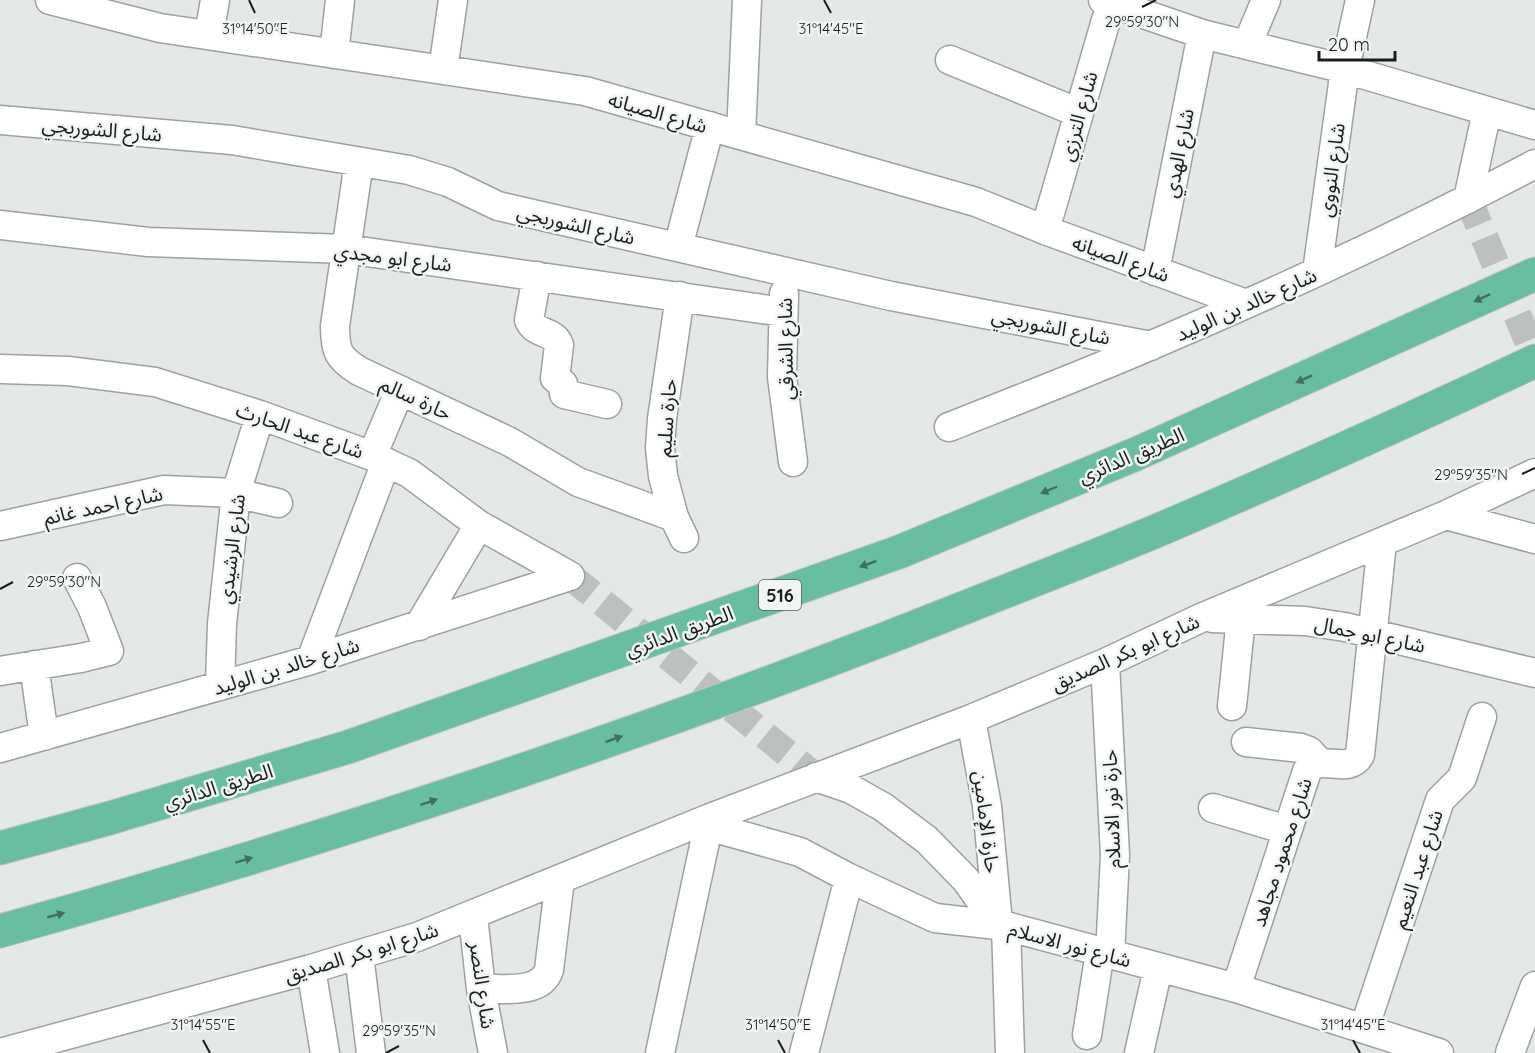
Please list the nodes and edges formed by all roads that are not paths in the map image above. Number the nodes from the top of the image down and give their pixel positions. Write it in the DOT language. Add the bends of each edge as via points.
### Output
graph roads {
  1 [pos="215,0"];
  2 [pos="340,0"];
  3 [pos="453,0"];
  4 [pos="747,0"];
  5 [pos="1266,0"];
  6 [pos="1360,0"];
  7 [pos="1107,1"];
  8 [pos="72,3"];
  9 [pos="1202,34"];
  10 [pos="208,35"];
  11 [pos="1247,45"];
  12 [pos="334,54"];
  13 [pos="950,60"];
  14 [pos="1345,69"];
  15 [pos="443,70"];
  16 [pos="1487,111"];
  17 [pos="1079,113"];
  18 [pos="0,120"];
  19 [pos="1535,125"];
  20 [pos="710,126"];
  21 [pos="741,135"];
  22 [pos="359,162"];
  23 [pos="1535,164"];
  24 [pos="1468,199"];
  25 [pos="0,225"];
  26 [pos="1045,230"];
  27 [pos="678,247"];
  28 [pos="346,249"];
  29 [pos="784,271"];
  30 [pos="1155,271"];
  31 [pos="1317,272"];
  32 [pos="1535,274"];
  33 [pos="537,276"];
  34 [pos="680,296"];
  35 [pos="1246,304"];
  36 [pos="783,312"];
  37 [pos="1151,346"];
  38 [pos="1535,361"];
  39 [pos="0,369"];
  40 [pos="400,390"];
  41 [pos="607,404"];
  42 [pos="260,415"];
  43 [pos="949,427"];
  44 [pos="379,459"];
  45 [pos="793,462"];
  46 [pos="1535,473"];
  47 [pos="236,494"];
  48 [pos="278,503"];
  49 [pos="1446,515"];
  50 [pos="478,525"];
  51 [pos="0,526"];
  52 [pos="679,527"];
  53 [pos="1535,539"];
  54 [pos="1382,542"];
  55 [pos="570,576"];
  56 [pos="77,578"];
  57 [pos="1201,618"];
  58 [pos="1240,618"];
  59 [pos="419,626"];
  60 [pos="1372,632"];
  61 [pos="311,660"];
  62 [pos="1105,663"];
  63 [pos="34,665"];
  64 [pos="0,671"];
  65 [pos="1535,673"];
  66 [pos="220,686"];
  67 [pos="1232,706"];
  68 [pos="1482,717"];
  69 [pos="971,719"];
  70 [pos="44,736"];
  71 [pos="1246,742"];
  72 [pos="0,748"];
  73 [pos="1320,763"];
  74 [pos="816,777"];
  75 [pos="1213,808"];
  76 [pos="709,822"];
  77 [pos="1287,830"];
  78 [pos="0,848"];
  79 [pos="849,878"];
  80 [pos="560,879"];
  81 [pos="473,916"];
  82 [pos="1002,925"];
  83 [pos="0,931"];
  84 [pos="1105,954"];
  85 [pos="359,955"];
  86 [pos="1158,968"];
  87 [pos="311,969"];
  88 [pos="1535,986"];
  89 [pos="1236,988"];
  90 [pos="481,989"];
  91 [pos="1364,1029"];
  92 [pos="1087,1035"];
  93 [pos="0,1053"];
  94 [pos="325,1053"];
  95 [pos="371,1053"];
  96 [pos="493,1053"];
  97 [pos="660,1053"];
  98 [pos="804,1053"];
  99 [pos="1010,1053"];
  100 [pos="1139,1053"];
  101 [pos="1439,1053"];
  102 [pos="1510,1053"];
  1 -- 10 [label="street"];
  2 -- 12 [label="street"];
  3 -- 15 [label="street"];
  4 -- 21 [label="street"];
  5 -- 11 [label="street"];
  6 -- 14 [label="street, شارع النووي"];
  7 -- 9 [label="street"];
  7 -- 17 [label="street, شارع الترزي"];
  8 -- 10 [label="street, شارع الصيانه" via="160,28"];
  9 -- 11 [label="street"];
  9 -- 30 [label="street, شارع الهدي"];
  10 -- 12 [label="street, شارع الصيانه"];
  11 -- 14 [label="street"];
  12 -- 15 [label="street, شارع الصيانه"];
  13 -- 17 [label="street"];
  14 -- 16 [label="street"];
  14 -- 31 [label="street, شارع النووي"];
  15 -- 20 [label="street, شارع الصيانه" via="585,91"];
  16 -- 19 [label="street"];
  16 -- 24 [label="street"];
  17 -- 26 [label="street, شارع الترزي"];
  18 -- 22 [label="street, شارع الشوربجي" via="232,140"];
  20 -- 21 [label="street, شارع الصيانه"];
  20 -- 27 [label="street"];
  21 -- 26 [label="street, شارع الصيانه" via="976,202"];
  22 -- 27 [label="street, شارع الشوربجي" via="410,170 448,182 498,206"];
  22 -- 28 [label="street, حارة سالم"];
  23 -- 24 [label="street, شارع خالد بن الوليد"];
  24 -- 31 [label="street, شارع خالد بن الوليد"];
  25 -- 28 [label="street, شارع ابو مجدي" via="148,242"];
  26 -- 30 [label="street, شارع الصيانه"];
  27 -- 29 [label="street, شارع الشوربجي"];
  28 -- 33 [label="street, شارع ابو مجدي"];
  28 -- 40 [label="street, حارة سالم" via="335,345 344,361"];
  29 -- 36 [label="street, شارع الشرقي"];
  29 -- 37 [label="street, شارع الشوربجي" via="891,296"];
  30 -- 35 [label="street, شارع الصيانه"];
  31 -- 35 [label="street, شارع خالد بن الوليد"];
  32 -- 78 [label="highway, الطريق الدائري / 516, one-way" via="1136,454 899,552 348,747"];
  33 -- 34 [label="street, شارع ابو مجدي"];
  33 -- 41 [label="street" via="529,320 536,330 558,340 555,378 563,384 566,396"];
  34 -- 36 [label="street, شارع ابو مجدي"];
  34 -- 52 [label="street, حارة سليم" via="660,447 663,476"];
  35 -- 37 [label="street, شارع خالد بن الوليد"];
  36 -- 45 [label="street, شارع الشرقي" via="782,377"];
  37 -- 43 [label="street, شارع خالد بن الوليد"];
  83 -- 38 [label="highway, one-way" via="369,822 767,684 1171,525"];
  39 -- 42 [label="street, شارع عبد الحارث" via="68,371 155,382"];
  40 -- 44 [label="street"];
  40 -- 52 [label="street, حارة سالم" via="510,442 578,482"];
  42 -- 44 [label="street, شارع عبد الحارث"];
  42 -- 47 [label="street, شارع الرشيدي"];
  44 -- 50 [label="street, شارع عبد الحارث" via="409,473"];
  44 -- 61 [label="street"];
  46 -- 49 [label="street, شارع ابو بكر الصديق"];
  47 -- 48 [label="street, شارع احمد غانم"];
  47 -- 51 [label="street, شارع احمد غانم" via="164,490"];
  47 -- 66 [label="street, شارع الرشيدي" via="222,624"];
  49 -- 53 [label="street"];
  49 -- 54 [label="street, شارع ابو بكر الصديق"];
  50 -- 55 [label="street, شارع عبد الحارث"];
  50 -- 59 [label="street"];
  54 -- 57 [label="street, شارع ابو بكر الصديق"];
  54 -- 60 [label="street, شارع محمود مجاهد"];
  55 -- 59 [label="street, شارع خالد بن الوليد"];
  56 -- 63 [label="street" via="109,651"];
  57 -- 58 [label="street, شارع ابو جمال"];
  57 -- 62 [label="street, شارع ابو بكر الصديق"];
  58 -- 60 [label="street, شارع ابو جمال" via="1305,621"];
  58 -- 67 [label="street"];
  59 -- 61 [label="street, شارع خالد بن الوليد"];
  60 -- 65 [label="street, شارع ابو جمال"];
  60 -- 73 [label="street, شارع محمود مجاهد" via="1360,755 1351,764"];
  61 -- 66 [label="street, شارع خالد بن الوليد"];
  62 -- 69 [label="street, شارع ابو بكر الصديق"];
  62 -- 84 [label="street, حارة نور الاسلام" via="1115,855"];
  63 -- 64 [label="street"];
  63 -- 70 [label="street"];
  66 -- 70 [label="street, شارع خالد بن الوليد"];
  68 -- 91 [label="street, شارع عبد النعيم" via="1462,778 1440,800"];
  69 -- 74 [label="street, شارع ابو بكر الصديق"];
  69 -- 82 [label="street, حارة الإمامين"];
  70 -- 72 [label="street, شارع خالد بن الوليد"];
  71 -- 73 [label="street" via="1301,748"];
  73 -- 77 [label="street, شارع محمود مجاهد" via="1307,771"];
  74 -- 76 [label="street, شارع ابو بكر الصديق"];
  74 -- 82 [label="street" via="851,789 883,807 927,840"];
  75 -- 77 [label="street"];
  76 -- 79 [label="street, شارع نور الاسلام" via="800,852"];
  76 -- 80 [label="street, شارع ابو بكر الصديق"];
  76 -- 97 [label="street"];
  77 -- 89 [label="street, شارع محمود مجاهد"];
  79 -- 82 [label="street, شارع نور الاسلام" via="935,918"];
  79 -- 98 [label="street"];
  80 -- 81 [label="street, شارع ابو بكر الصديق"];
  80 -- 90 [label="street" via="546,978 532,987"];
  81 -- 85 [label="street, شارع ابو بكر الصديق"];
  81 -- 90 [label="street, شارع النصر"];
  82 -- 84 [label="street, شارع نور الاسلام"];
  82 -- 99 [label="street, حارة الإمامين"];
  84 -- 86 [label="street, شارع نور الاسلام"];
  84 -- 92 [label="street, حارة نور الاسلام"];
  85 -- 87 [label="street, شارع ابو بكر الصديق"];
  85 -- 95 [label="street"];
  86 -- 89 [label="street, شارع نور الاسلام"];
  86 -- 100 [label="street"];
  87 -- 93 [label="street, شارع ابو بكر الصديق"];
  87 -- 94 [label="street"];
  88 -- 102 [label="street"];
  89 -- 91 [label="street, شارع نور الاسلام"];
  90 -- 96 [label="street, شارع النصر"];
  91 -- 101 [label="street, شارع نور الاسلام"];
}
